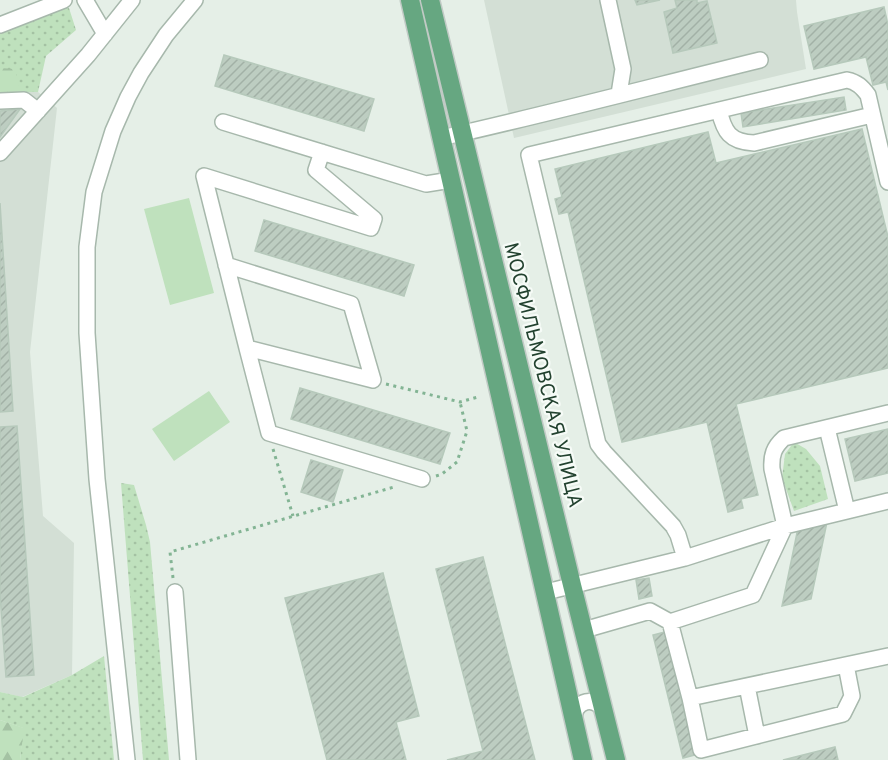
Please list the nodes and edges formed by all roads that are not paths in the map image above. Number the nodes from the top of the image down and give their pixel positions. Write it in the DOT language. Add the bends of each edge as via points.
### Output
graph roads {
  1 [pos="64,0"];
  2 [pos="85,0"];
  3 [pos="132,0"];
  4 [pos="195,0"];
  5 [pos="410,0"];
  6 [pos="430,0"];
  7 [pos="608,0"];
  8 [pos="0,25"];
  9 [pos="105,34"];
  10 [pos="760,60"];
  11 [pos="619,94"];
  12 [pos="0,101"];
  13 [pos="718,110"];
  14 [pos="38,111"];
  15 [pos="872,115"];
  16 [pos="223,122"];
  17 [pos="463,133"];
  18 [pos="441,138"];
  19 [pos="1,151"];
  20 [pos="322,152"];
  21 [pos="451,180"];
  22 [pos="888,182"];
  23 [pos="226,265"];
  24 [pos="247,348"];
  25 [pos="888,413"];
  26 [pos="827,428"];
  27 [pos="422,479"];
  28 [pos="888,501"];
  29 [pos="847,511"];
  30 [pos="785,526"];
  31 [pos="685,558"];
  32 [pos="572,585"];
  33 [pos="175,592"];
  34 [pos="546,592"];
  35 [pos="670,622"];
  36 [pos="584,630"];
  37 [pos="888,656"];
  38 [pos="846,664"];
  39 [pos="747,686"];
  40 [pos="690,698"];
  41 [pos="605,713"];
  42 [pos="574,720"];
  43 [pos="757,736"];
  44 [pos="127,760"];
  45 [pos="189,760"];
  46 [pos="583,760"];
  47 [pos="616,760"];
  1 -- 8 [label="street"];
  2 -- 9 [label="street"];
  3 -- 9 [label="street"];
  4 -- 44 [label="street" via="141,74 113,130 94,192 87,247 87,333 97,479"];
  5 -- 18 [label="main road"];
  6 -- 17 [label="main road, МОСФИЛЬМОВСКАЯ УЛИЦА"];
  7 -- 11 [label="street" via="623,69"];
  9 -- 14 [label="street"];
  10 -- 11 [label="street"];
  11 -- 17 [label="street"];
  12 -- 14 [label="street" via="24,100"];
  13 -- 15 [label="street" via="728,134 746,143"];
  13 -- 15 [label="street" via="847,80 862,87 868,95"];
  13 -- 31 [label="street" via="529,155 598,444 673,526"];
  14 -- 19 [label="street"];
  15 -- 22 [label="street"];
  16 -- 20 [label="street"];
  17 -- 18 [label="street"];
  17 -- 32 [label="main road, МОСФИЛЬМОВСКАЯ УЛИЦА"];
  18 -- 21 [label="main road"];
  20 -- 21 [label="street" via="426,184"];
  20 -- 23 [label="street" via="316,170 374,219 371,228 204,176"];
  21 -- 34 [label="main road"];
  23 -- 24 [label="street"];
  23 -- 24 [label="street" via="351,304 373,380"];
  24 -- 27 [label="street" via="268,433"];
  25 -- 26 [label="street"];
  26 -- 29 [label="street"];
  26 -- 30 [label="street" via="784,438 773,452 772,469"];
  28 -- 29 [label="street"];
  29 -- 30 [label="street"];
  30 -- 31 [label="street"];
  30 -- 35 [label="street" via="753,595"];
  31 -- 32 [label="street"];
  32 -- 34 [label="street"];
  32 -- 36 [label="main road, МОСФИЛЬМОВСКАЯ УЛИЦА"];
  33 -- 45 [label="street"];
  34 -- 42 [label="main road"];
  35 -- 36 [label="street" via="650,611"];
  35 -- 40 [label="street"];
  36 -- 41 [label="main road, МОСФИЛЬМОВСКАЯ УЛИЦА"];
  37 -- 38 [label="street"];
  38 -- 39 [label="street"];
  38 -- 43 [label="street" via="852,696 843,714"];
  39 -- 40 [label="street"];
  39 -- 43 [label="street"];
  40 -- 43 [label="street" via="701,750"];
  41 -- 42 [label="street" via="598,704 586,702 576,708"];
  41 -- 47 [label="main road, МОСФИЛЬМОВСКАЯ УЛИЦА"];
  42 -- 46 [label="main road"];
}
